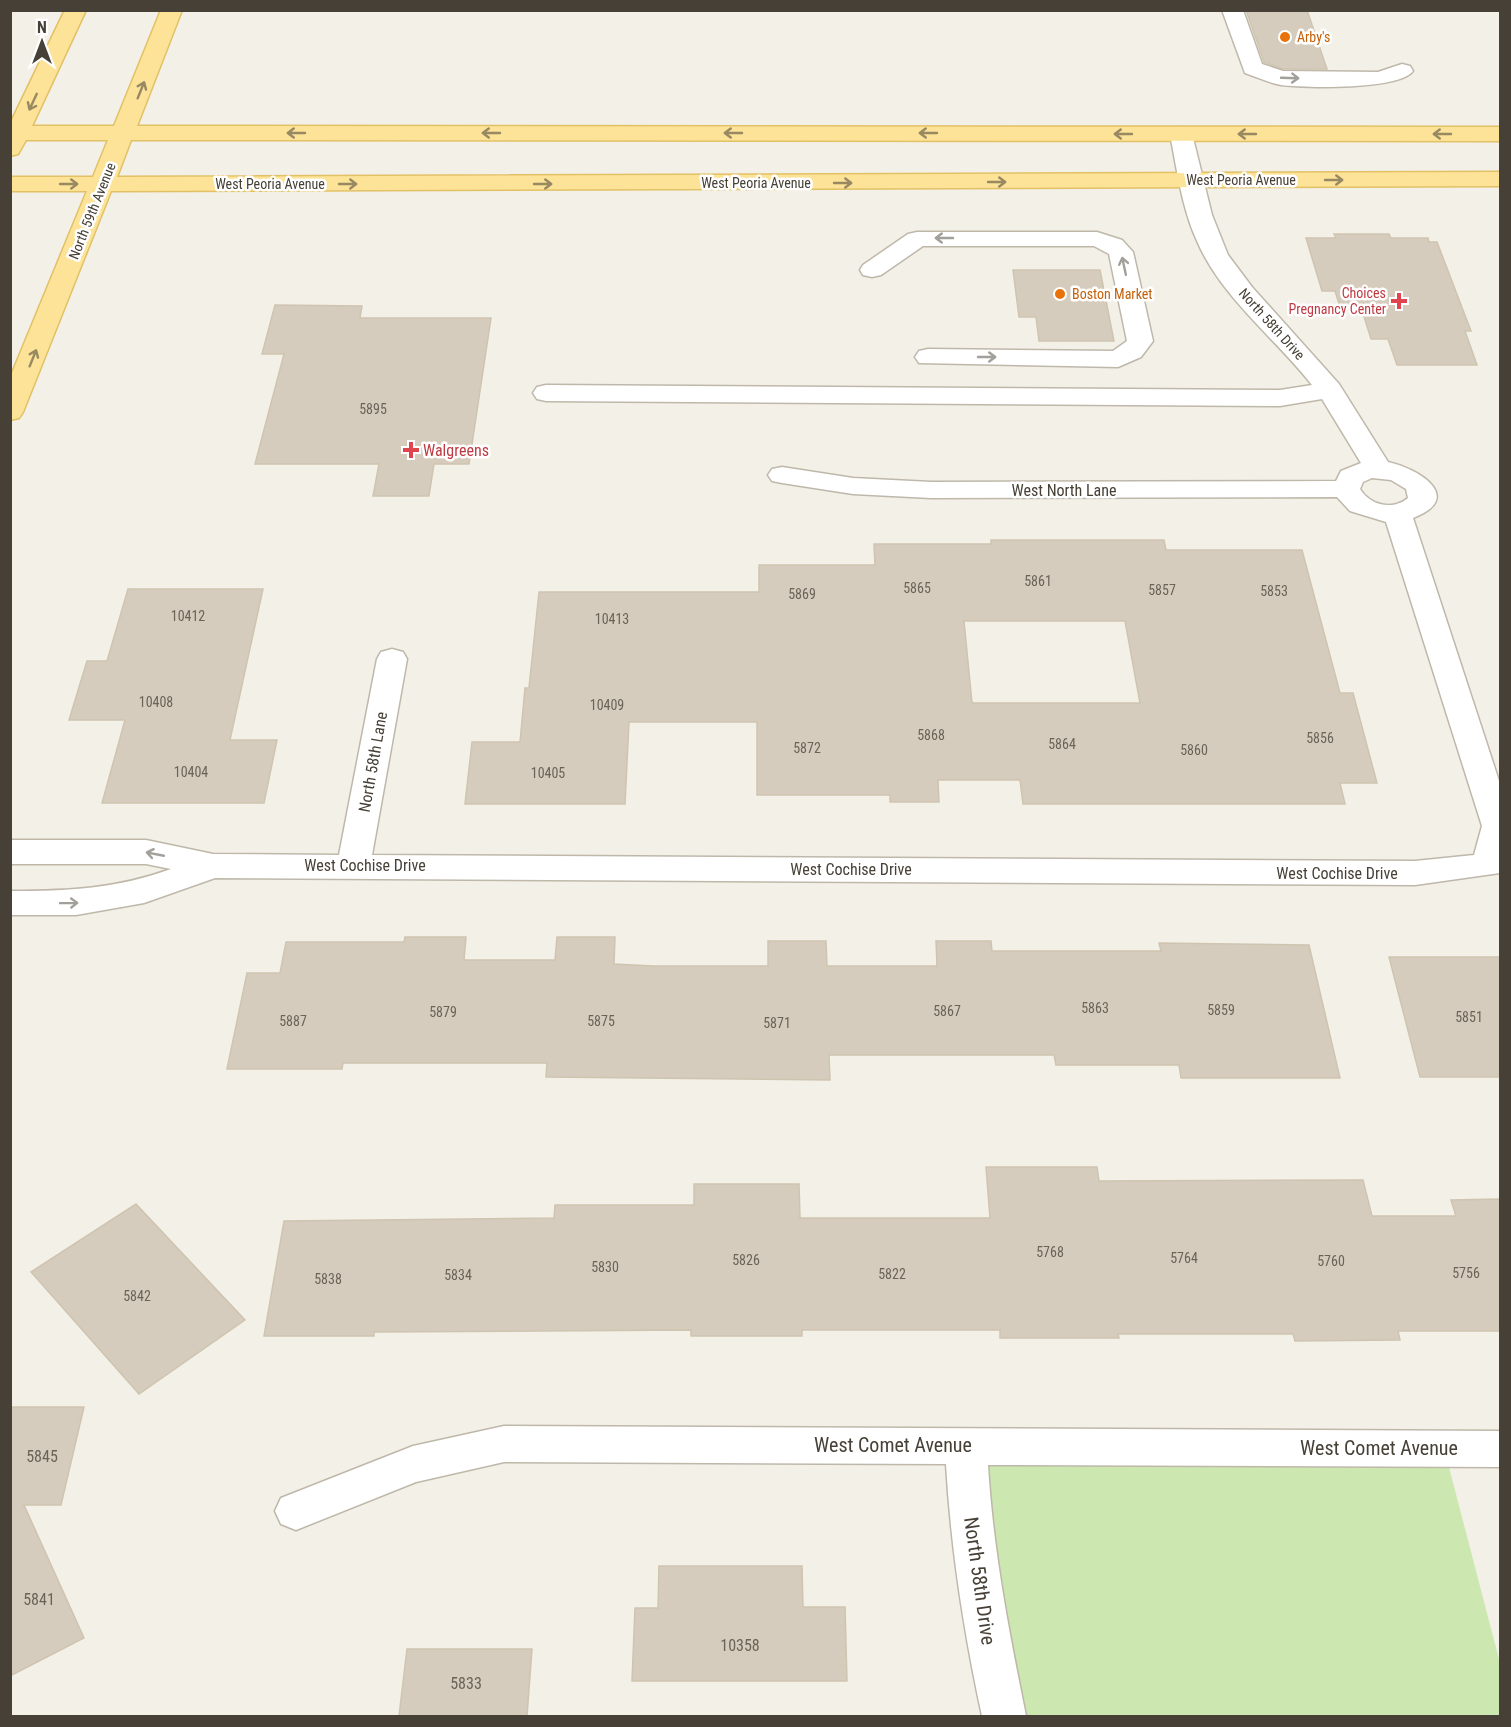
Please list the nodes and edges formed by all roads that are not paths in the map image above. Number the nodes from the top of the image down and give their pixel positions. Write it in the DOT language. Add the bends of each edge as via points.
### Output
graph roads {
  1 [pos="76,10"];
  2 [pos="172,10"];
  3 [pos="1232,10"];
  4 [pos="1402,71"];
  5 [pos="124,132"];
  6 [pos="1181,134"];
  7 [pos="1500,134"];
  8 [pos="13,138"];
  9 [pos="1500,179"];
  10 [pos="1191,180"];
  11 [pos="10,184"];
  12 [pos="104,184"];
  13 [pos="872,270"];
  14 [pos="928,357"];
  15 [pos="1330,390"];
  16 [pos="546,393"];
  17 [pos="10,412"];
  18 [pos="1378,469"];
  19 [pos="782,476"];
  20 [pos="1346,489"];
  21 [pos="1397,513"];
  22 [pos="392,659"];
  23 [pos="10,852"];
  24 [pos="354,865"];
  25 [pos="213,866"];
  26 [pos="10,903"];
  27 [pos="966,1445"];
  28 [pos="1500,1449"];
  29 [pos="296,1511"];
  30 [pos="1004,1716"];
  1 -- 8 [label="main road, one-way"];
  5 -- 2 [label="main road, North 59th Avenue, one-way"];
  3 -- 4 [label="street, one-way" via="1253,68 1266,75 1381,79"];
  6 -- 5 [label="main road, one-way"];
  5 -- 8 [label="main road"];
  5 -- 12 [label="main road, North 59th Avenue"];
  7 -- 6 [label="main road, one-way"];
  6 -- 10 [label="street, North 58th Drive"];
  10 -- 9 [label="main road, West Peoria Avenue, one-way"];
  12 -- 10 [label="main road, West Peoria Avenue, one-way"];
  10 -- 15 [label="street, North 58th Drive" via="1209,241 1226,270 1246,299"];
  11 -- 12 [label="main road, West Peoria Avenue, one-way"];
  17 -- 12 [label="main road, North 59th Avenue, one-way"];
  14 -- 13 [label="street, one-way" via="1118,358 1132,352 1140,341 1121,252 1097,239 924,238 910,243"];
  15 -- 16 [label="street" via="1280,398"];
  15 -- 18 [label="street, North 58th Drive" via="1352,419"];
  18 -- 20 [label="street" via="1351,477"];
  18 -- 21 [label="street" via="1402,474 1420,486 1422,501 1409,511"];
  19 -- 20 [label="street, West North Lane" via="853,486 931,490"];
  20 -- 21 [label="street" via="1349,496 1374,512"];
  21 -- 24 [label="street, West Cochise Drive" via="1498,826 1488,865 1403,873"];
  22 -- 24 [label="street, North 58th Lane"];
  25 -- 23 [label="street, West Cochise Drive, one-way" via="146,852"];
  24 -- 25 [label="street, West Cochise Drive"];
  26 -- 25 [label="street, West Cochise Drive, one-way" via="76,903 133,893"];
  27 -- 28 [label="street, West Comet Avenue"];
  27 -- 29 [label="street, West Comet Avenue" via="504,1444 413,1464"];
  27 -- 30 [label="street, North 58th Drive" via="980,1596"];
}
